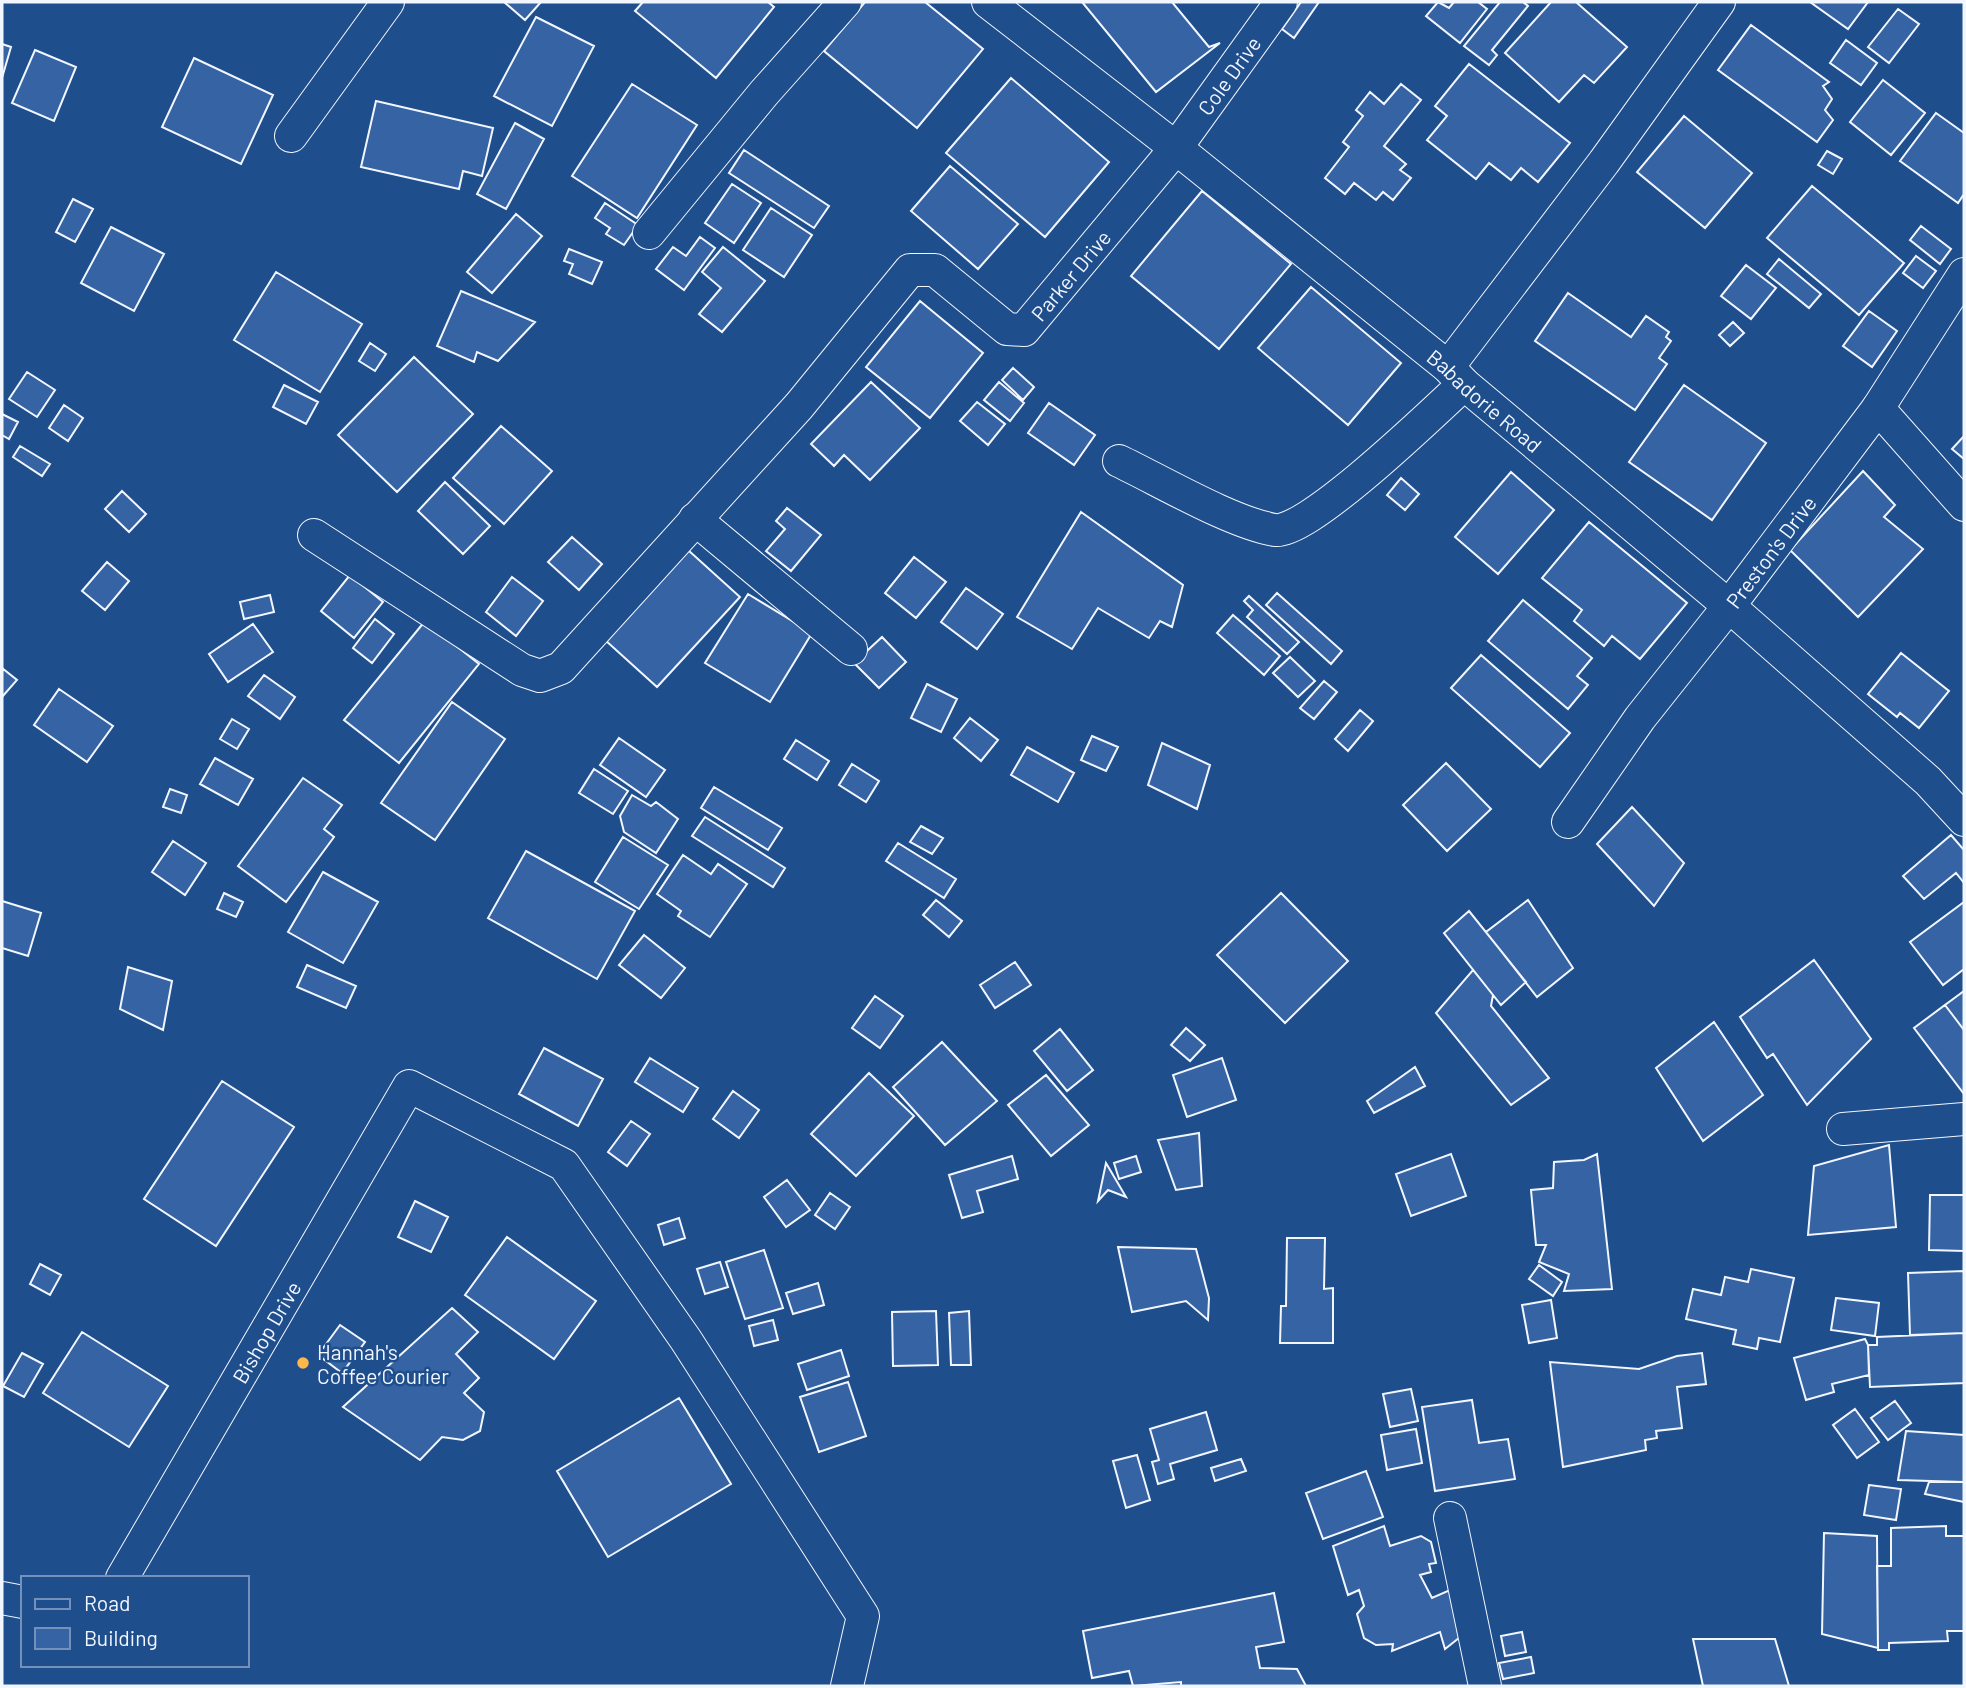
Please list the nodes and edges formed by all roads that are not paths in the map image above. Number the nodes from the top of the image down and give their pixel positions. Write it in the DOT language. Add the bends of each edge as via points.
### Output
graph roads {
  1 [pos="388,2"];
  2 [pos="845,2"];
  3 [pos="988,2"];
  4 [pos="1281,2"];
  5 [pos="1718,2"];
  6 [pos="291,136"];
  7 [pos="1176,148"];
  8 [pos="649,233"];
  9 [pos="1964,274"];
  10 [pos="1456,376"];
  11 [pos="1878,408"];
  12 [pos="1119,461"];
  13 [pos="1964,505"];
  14 [pos="695,519"];
  15 [pos="314,535"];
  16 [pos="1729,606"];
  17 [pos="852,649"];
  18 [pos="1964,820"];
  19 [pos="1568,822"];
  20 [pos="1964,1119"];
  21 [pos="1843,1129"];
  22 [pos="1450,1518"];
  23 [pos="123,1576"];
  24 [pos="2,1598"];
  25 [pos="21,1602"];
  26 [pos="847,1686"];
  27 [pos="1485,1686"];
  1 -- 6 [label="street"];
  2 -- 8 [label="street"];
  3 -- 7 [label="street, Babadorie Road"];
  4 -- 7 [label="street, Cole Drive"];
  5 -- 10 [label="street"];
  7 -- 10 [label="street, Babadorie Road"];
  7 -- 14 [label="street, Parker Drive" via="1024,330 1007,330 935,270 910,270 799,406"];
  9 -- 11 [label="street, Preston's Drive"];
  10 -- 12 [label="street" via="1389,453 1304,521 1278,531 1244,521"];
  10 -- 16 [label="street, Babadorie Road"];
  11 -- 13 [label="street"];
  11 -- 16 [label="street, Preston's Drive"];
  14 -- 15 [label="street" via="561,668 540,676 522,670"];
  14 -- 17 [label="street"];
  16 -- 18 [label="street, Babadorie Road" via="1928,781"];
  16 -- 19 [label="street, Preston's Drive" via="1640,718"];
  20 -- 21 [label="street"];
  22 -- 27 [label="street"];
  23 -- 26 [label="street, Bishop Drive" via="409,1086 564,1165 686,1340 863,1616"];
  24 -- 25 [label="street"];
}
